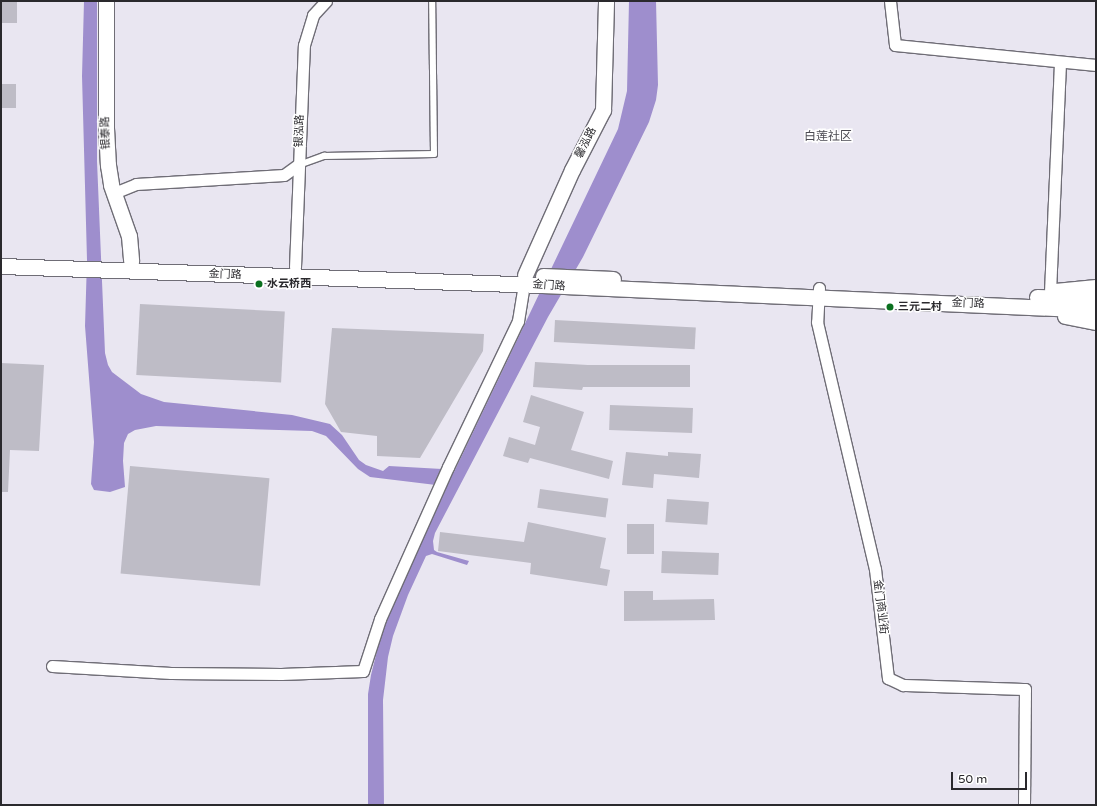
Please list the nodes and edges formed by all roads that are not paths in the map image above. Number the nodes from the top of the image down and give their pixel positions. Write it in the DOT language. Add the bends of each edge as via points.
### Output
graph roads {
  1 [pos="106,1"];
  2 [pos="326,1"];
  3 [pos="432,1"];
  4 [pos="606,1"];
  5 [pos="890,1"];
  6 [pos="1060,62"];
  7 [pos="1096,65"];
  8 [pos="298,165"];
  9 [pos="114,193"];
  10 [pos="1,257"];
  11 [pos="131,262"];
  12 [pos="82,265"];
  13 [pos="1,266"];
  14 [pos="108,266"];
  15 [pos="295,267"];
  16 [pos="525,280"];
  17 [pos="1096,287"];
  18 [pos="1050,292"];
  19 [pos="819,293"];
  20 [pos="1096,299"];
  21 [pos="1022,301"];
  22 [pos="1096,310"];
  23 [pos="1096,322"];
  24 [pos="52,666"];
  25 [pos="1024,805"];
  1 -- 9 [label="main road, 银泰路" via="106,146"];
  2 -- 8 [label="street, 银泓路" via="313,15 304,45"];
  3 -- 8 [label="lane" via="434,154 324,156"];
  4 -- 16 [label="main road, 馨泓路" via="603,110 572,170"];
  5 -- 6 [label="street" via="895,45"];
  6 -- 7 [label="street"];
  6 -- 18 [label="street"];
  8 -- 9 [label="street" via="284,176 136,184"];
  8 -- 15 [label="street, 银泓路"];
  9 -- 11 [label="main road, 银泰路" via="130,236"];
  10 -- 12 [label="main road, 金门路"];
  11 -- 14 [label="main road, 金门路"];
  11 -- 15 [label="main road, 金门路"];
  12 -- 13 [label="main road, 金门路"];
  12 -- 14 [label="main road, 金门路"];
  14 -- 16 [label="main road, 金门路"];
  15 -- 16 [label="main road, 金门路"];
  16 -- 19 [label="main road, 金门路"];
  16 -- 24 [label="street" via="518,321 448,467 380,619 363,671 281,674 171,673"];
  17 -- 18 [label="main road"];
  18 -- 21 [label="main road"];
  19 -- 21 [label="main road, 金门路"];
  19 -- 25 [label="street, 金门商业街" via="817,322 875,570 888,678 903,685 1025,689"];
  20 -- 21 [label="main road, 金门路"];
  21 -- 22 [label="main road, 金门路"];
  21 -- 23 [label="main road"];
}
